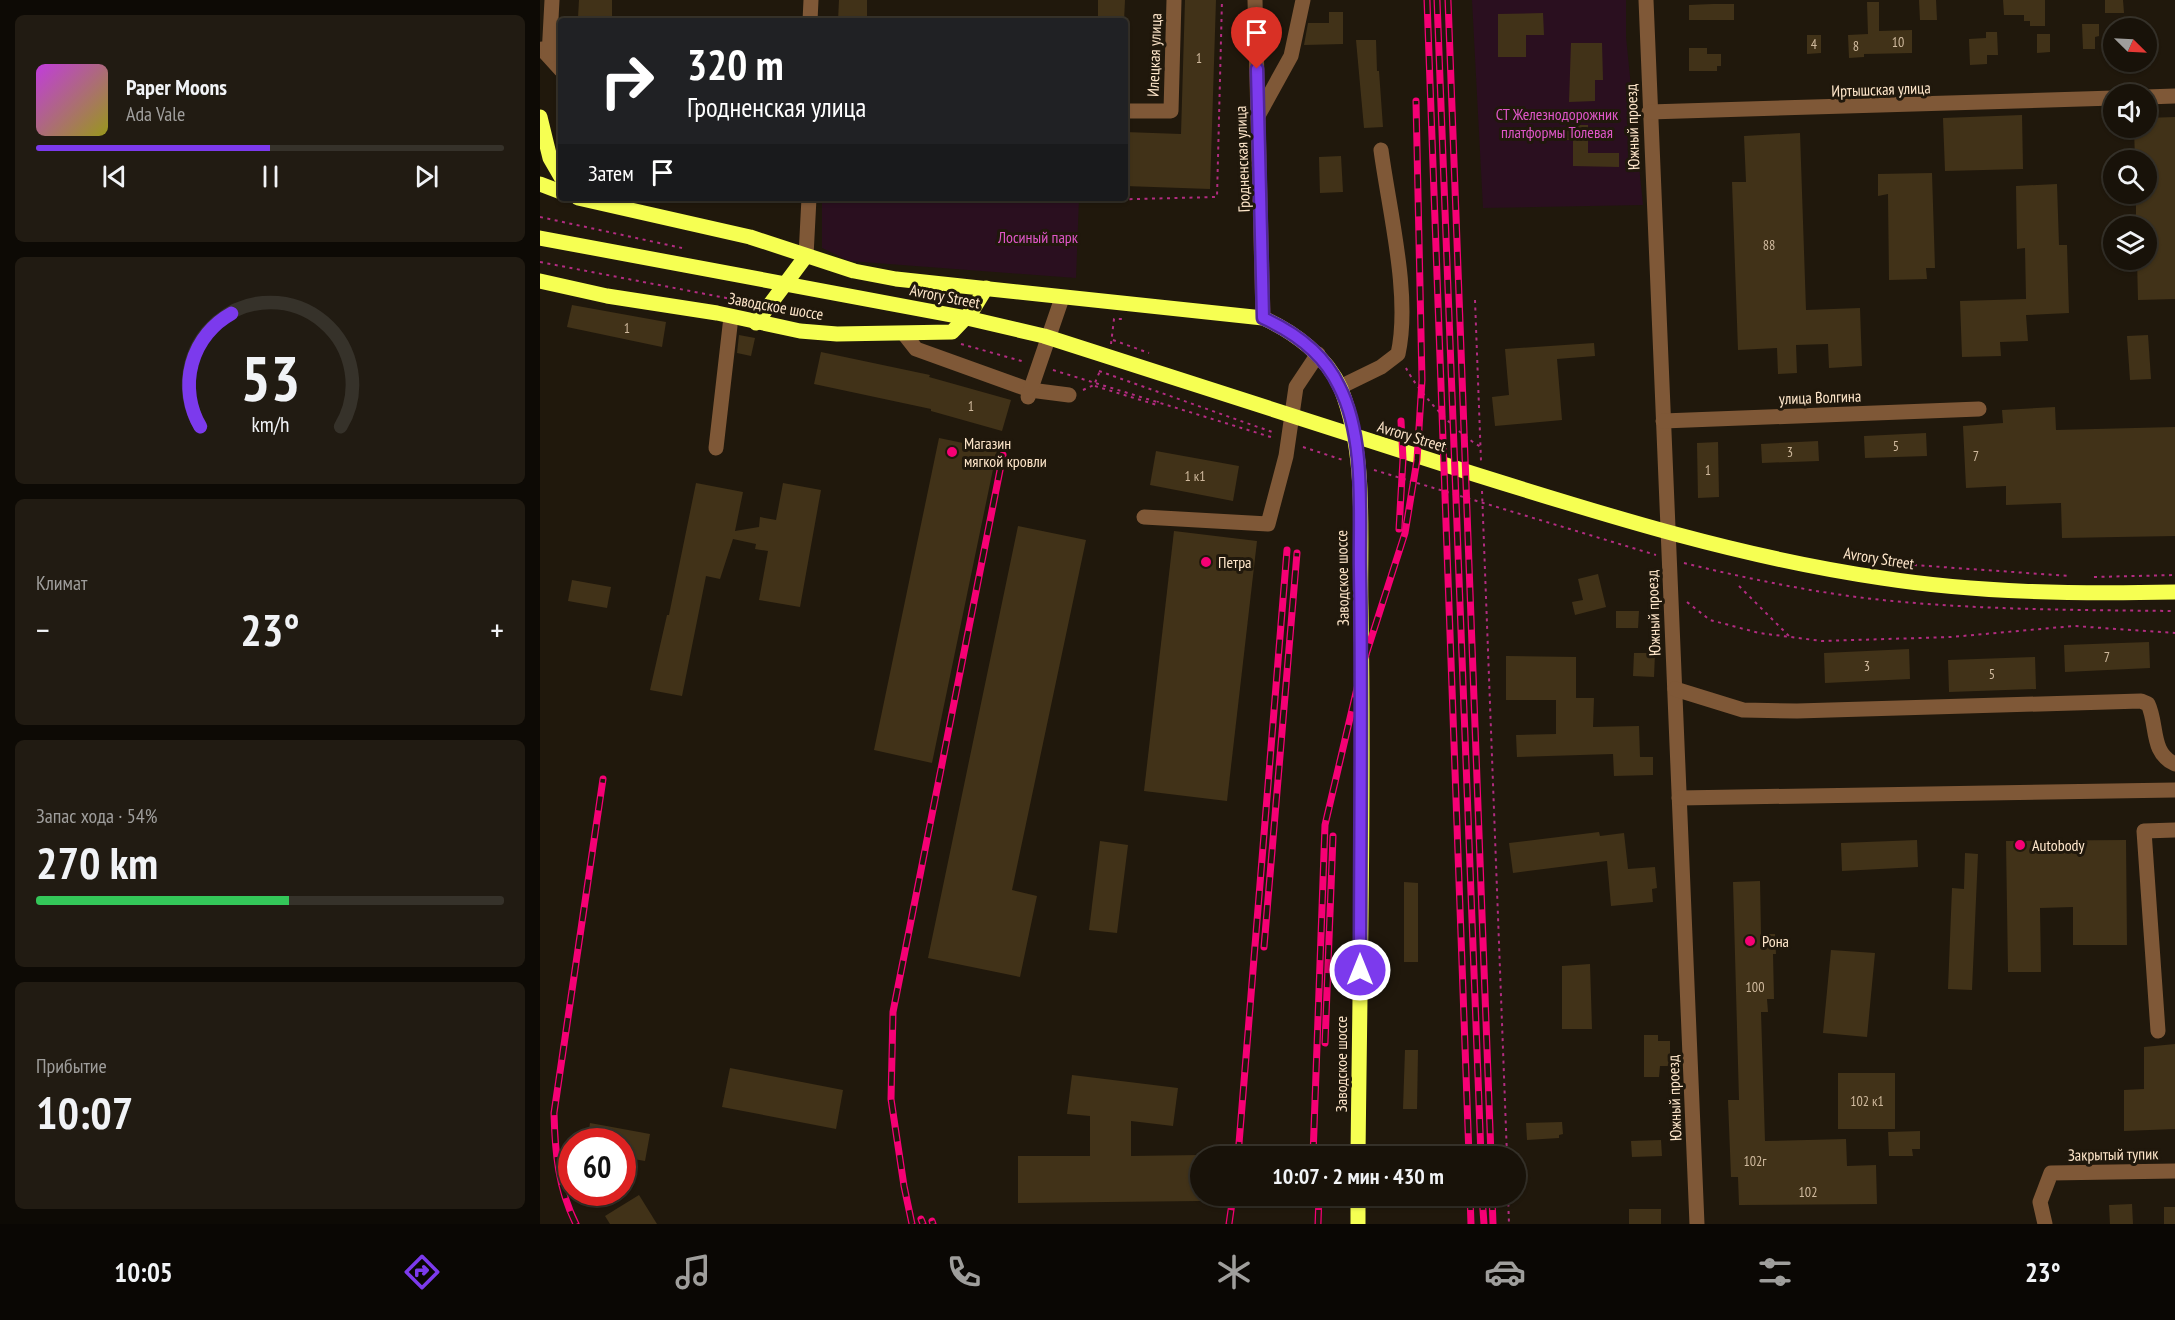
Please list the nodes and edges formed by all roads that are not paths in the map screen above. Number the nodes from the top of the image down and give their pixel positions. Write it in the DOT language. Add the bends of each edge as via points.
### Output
graph roads {
  1 [pos="552,0"];
  2 [pos="811,0"];
  3 [pos="1173,0"];
  4 [pos="1255,0"];
  5 [pos="1303,0"];
  6 [pos="1646,0"];
  7 [pos="810,18"];
  8 [pos="544,51"];
  9 [pos="558,67"];
  10 [pos="2175,96"];
  11 [pos="2157,97"];
  12 [pos="2103,98"];
  13 [pos="1128,111"];
  14 [pos="1650,112"];
  15 [pos="1259,115"];
  16 [pos="540,117"];
  17 [pos="1381,150"];
  18 [pos="558,172"];
  19 [pos="540,184"];
  20 [pos="558,191"];
  21 [pos="600,201"];
  22 [pos="809,201"];
  23 [pos="623,204"];
  24 [pos="540,238"];
  25 [pos="806,255"];
  26 [pos="540,281"];
  27 [pos="986,288"];
  28 [pos="1062,298"];
  29 [pos="731,317"];
  30 [pos="1263,318"];
  31 [pos="756,323"];
  32 [pos="905,335"];
  33 [pos="1318,354"];
  34 [pos="1340,387"];
  35 [pos="1029,395"];
  36 [pos="1069,395"];
  37 [pos="1978,409"];
  38 [pos="1663,422"];
  39 [pos="716,448"];
  40 [pos="1144,518"];
  41 [pos="2175,592"];
  42 [pos="1675,689"];
  43 [pos="2175,764"];
  44 [pos="2175,790"];
  45 [pos="1679,798"];
  46 [pos="2175,830"];
  47 [pos="2158,1031"];
  48 [pos="1358,1146"];
  49 [pos="2175,1171"];
  50 [pos="1358,1206"];
  51 [pos="1358,1224"];
  52 [pos="1697,1224"];
  53 [pos="2045,1224"];
  1 -- 8 [label="street"];
  2 -- 7 [label="street"];
  3 -- 13 [label="street, Илецкая улица" via="1171,111"];
  4 -- 15 [label="street, Гродненская улица"];
  5 -- 15 [label="street" via="1291,56"];
  6 -- 14 [label="street, Южный проезд"];
  8 -- 9 [label="street"];
  10 -- 11 [label="street"];
  12 -- 14 [label="street, Иртышская улица"];
  14 -- 38 [label="street, Южный проезд"];
  15 -- 30 [label="street, Гродненская улица"];
  16 -- 18 [label="main road" via="550,158"];
  17 -- 34 [label="street" via="1403,333 1398,354"];
  19 -- 20 [label="main road"];
  21 -- 23 [label="main road, Заводское шоссе"];
  22 -- 25 [label="street"];
  23 -- 25 [label="main road, Заводское шоссе"];
  24 -- 41 [label="main road, Avrory Street" via="1044,336 1621,520 1762,555 1882,578 1989,590"];
  25 -- 27 [label="main road, Заводское шоссе" via="854,271 896,279"];
  25 -- 31 [label="main road"];
  26 -- 29 [label="main road, Заводское шоссе"];
  27 -- 28 [label="main road, Заводское шоссе"];
  27 -- 32 [label="main road, Заводское шоссе" via="952,332"];
  28 -- 30 [label="main road, Заводское шоссе"];
  28 -- 35 [label="street"];
  29 -- 31 [label="main road, Заводское шоссе"];
  29 -- 39 [label="street"];
  30 -- 33 [label="main road, Заводское шоссе"];
  31 -- 32 [label="main road, Заводское шоссе" via="837,334"];
  32 -- 35 [label="street" via="916,349"];
  33 -- 34 [label="main road, Заводское шоссе"];
  33 -- 40 [label="street" via="1296,387 1268,524"];
  34 -- 48 [label="main road, Заводское шоссе" via="1348,409 1358,471 1362,667"];
  35 -- 36 [label="street"];
  37 -- 38 [label="street, улица Волгина"];
  38 -- 42 [label="street, Южный проезд"];
  42 -- 43 [label="street" via="1743,710 2140,701 2148,704 2153,715 2158,752"];
  42 -- 45 [label="street, Южный проезд"];
  44 -- 45 [label="street"];
  45 -- 52 [label="street, Южный проезд"];
  46 -- 47 [label="street" via="2144,831"];
  49 -- 53 [label="street, Закрытый тупик" via="2051,1173 2040,1202"];
  50 -- 51 [label="main road"];
}
